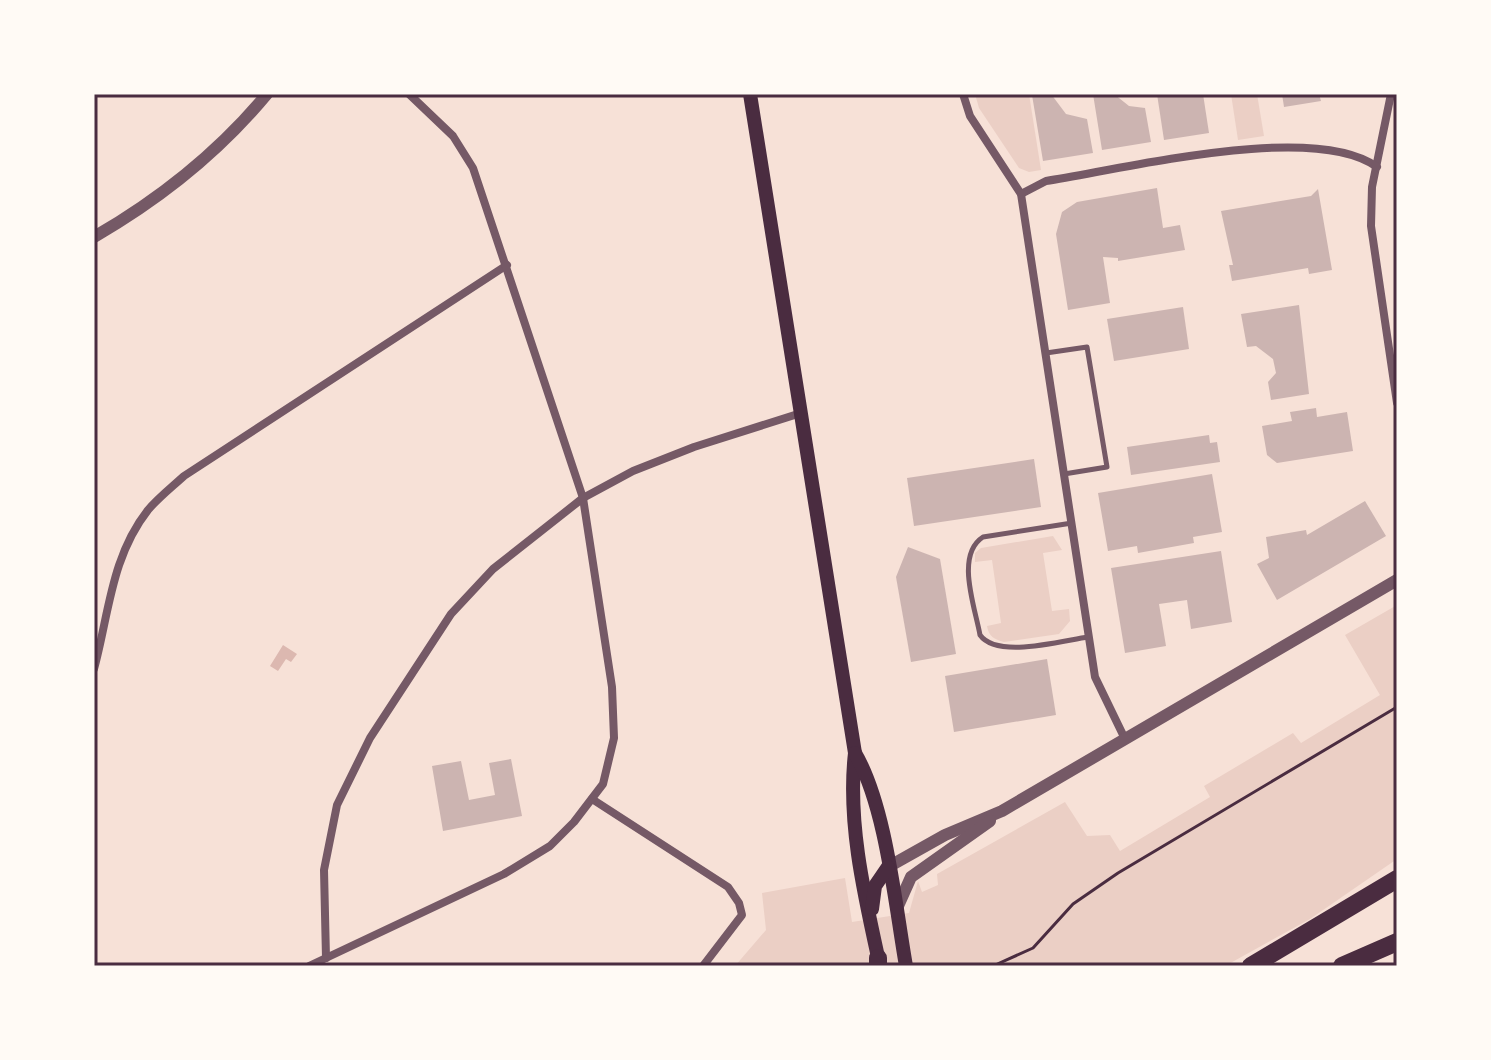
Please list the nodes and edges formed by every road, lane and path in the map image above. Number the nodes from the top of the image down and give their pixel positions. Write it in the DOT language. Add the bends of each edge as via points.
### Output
graph roads {
  1 [pos="267,94"];
  2 [pos="409,94"];
  3 [pos="750,94"];
  4 [pos="963,94"];
  5 [pos="1391,94"];
  6 [pos="1377,167"];
  7 [pos="1021,194"];
  8 [pos="94,237"];
  9 [pos="507,265"];
  10 [pos="1045,353"];
  11 [pos="1397,403"];
  12 [pos="801,413"];
  13 [pos="1064,474"];
  14 [pos="583,498"];
  15 [pos="1072,523"];
  16 [pos="1397,580"];
  17 [pos="1089,637"];
  18 [pos="94,669"];
  19 [pos="1397,707"];
  20 [pos="1125,739"];
  21 [pos="855,753"];
  22 [pos="592,799"];
  23 [pos="1002,811"];
  24 [pos="888,867"];
  25 [pos="1397,879"];
  26 [pos="896,914"];
  27 [pos="871,926"];
  28 [pos="1397,942"];
  29 [pos="326,958"];
  30 [pos="879,963"];
  31 [pos="309,966"];
  32 [pos="703,966"];
  33 [pos="906,966"];
  34 [pos="993,966"];
  35 [pos="1251,966"];
  36 [pos="1342,966"];
  1 -- 8 [label="street" via="198,166 142,210"];
  2 -- 9 [label="street" via="453,136 473,168"];
  3 -- 12 [label="main road"];
  4 -- 7 [label="street" via="970,116"];
  5 -- 6 [label="street"];
  6 -- 7 [label="street" via="1338,150 1264,146 1046,181"];
  6 -- 11 [label="street" via="1371,226"];
  7 -- 10 [label="street"];
  9 -- 14 [label="street"];
  9 -- 18 [label="street" via="184,476 148,510 124,548"];
  10 -- 13 [label="street"];
  10 -- 13 [label="lane" via="1087,347 1107,467"];
  12 -- 14 [label="street" via="694,447"];
  12 -- 21 [label="main road"];
  13 -- 15 [label="street"];
  14 -- 22 [label="street" via="612,687 614,738 603,784"];
  14 -- 29 [label="street" via="493,569 451,614 370,738 337,805 324,870"];
  15 -- 17 [label="street"];
  15 -- 17 [label="lane" via="983,537 968,558 970,573 985,643 1001,649"];
  16 -- 20 [label="street"];
  17 -- 20 [label="street" via="1095,677"];
  19 -- 34 [label="path" via="1118,873 1073,904 1033,948"];
  20 -- 23 [label="street"];
  21 -- 24 [label="main road" via="866,771"];
  21 -- 27 [label="main road" via="852,776 860,864"];
  22 -- 29 [label="street" via="550,846 504,874"];
  22 -- 32 [label="street" via="728,887 739,903 742,915"];
  23 -- 24 [label="street"];
  23 -- 26 [label="street" via="911,877"];
  24 -- 26 [label="main road"];
  24 -- 27 [label="main road" via="875,886"];
  25 -- 35 [label="highway"];
  26 -- 33 [label="main road"];
  27 -- 30 [label="main road"];
  28 -- 36 [label="highway"];
  29 -- 31 [label="street"];
}
